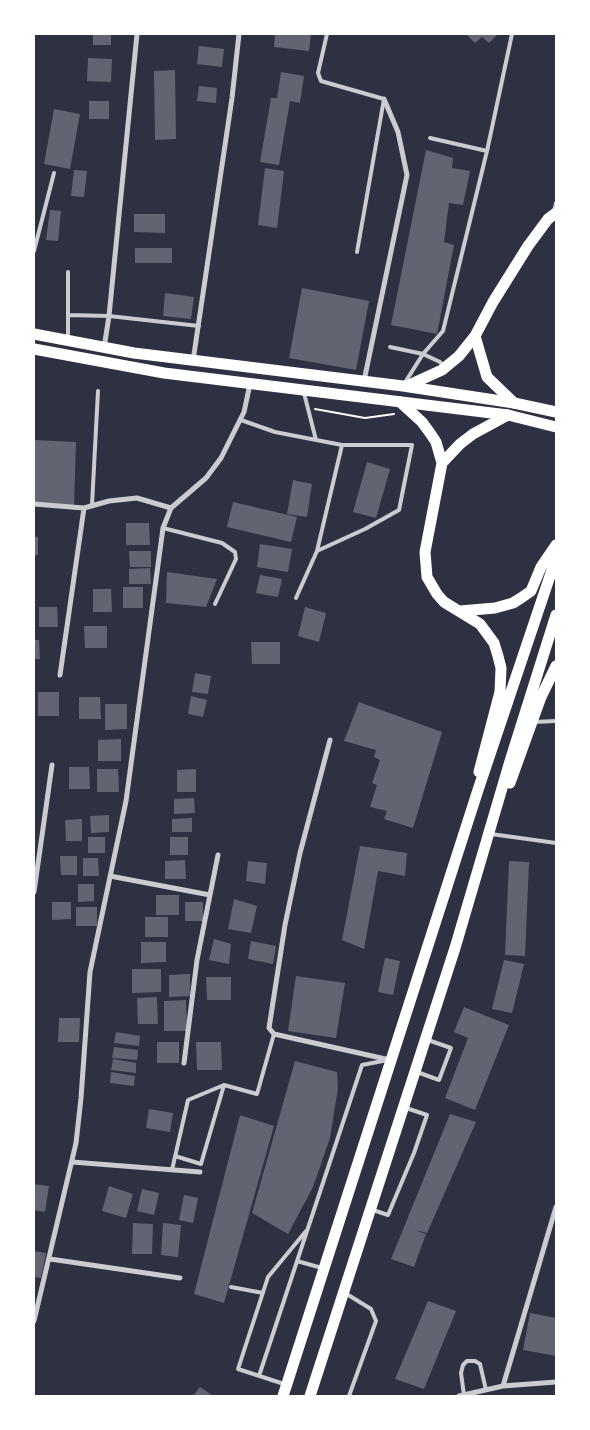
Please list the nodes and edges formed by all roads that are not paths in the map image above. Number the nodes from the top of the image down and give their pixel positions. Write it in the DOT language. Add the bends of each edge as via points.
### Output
graph roads {
  1 [pos="137,34"];
  2 [pos="239,34"];
  3 [pos="327,34"];
  4 [pos="512,34"];
  5 [pos="384,99"];
  6 [pos="430,138"];
  7 [pos="487,151"];
  8 [pos="54,173"];
  9 [pos="556,203"];
  10 [pos="555,214"];
  11 [pos="34,251"];
  12 [pos="357,252"];
  13 [pos="68,272"];
  14 [pos="68,315"];
  15 [pos="109,316"];
  16 [pos="199,326"];
  17 [pos="34,334"];
  18 [pos="475,336"];
  19 [pos="68,341"];
  20 [pos="390,347"];
  21 [pos="104,348"];
  22 [pos="34,349"];
  23 [pos="423,354"];
  24 [pos="193,361"];
  25 [pos="445,368"];
  26 [pos="364,381"];
  27 [pos="250,384"];
  28 [pos="405,386"];
  29 [pos="98,391"];
  30 [pos="303,391"];
  31 [pos="400,402"];
  32 [pos="514,403"];
  33 [pos="556,412"];
  34 [pos="508,415"];
  35 [pos="241,420"];
  36 [pos="556,427"];
  37 [pos="316,440"];
  38 [pos="342,445"];
  39 [pos="442,463"];
  40 [pos="34,504"];
  41 [pos="92,505"];
  42 [pos="84,508"];
  43 [pos="171,508"];
  44 [pos="163,528"];
  45 [pos="556,545"];
  46 [pos="317,551"];
  47 [pos="556,558"];
  48 [pos="296,598"];
  49 [pos="215,604"];
  50 [pos="460,610"];
  51 [pos="556,615"];
  52 [pos="556,666"];
  53 [pos="60,675"];
  54 [pos="556,721"];
  55 [pos="532,722"];
  56 [pos="330,740"];
  57 [pos="52,765"];
  58 [pos="478,790"];
  59 [pos="498,807"];
  60 [pos="489,834"];
  61 [pos="556,843"];
  62 [pos="218,855"];
  63 [pos="36,867"];
  64 [pos="110,876"];
  65 [pos="34,892"];
  66 [pos="210,895"];
  67 [pos="274,1034"];
  68 [pos="425,1039"];
  69 [pos="390,1060"];
  70 [pos="184,1063"];
  71 [pos="415,1071"];
  72 [pos="224,1085"];
  73 [pos="404,1107"];
  74 [pos="175,1156"];
  75 [pos="72,1162"];
  76 [pos="172,1170"];
  77 [pos="200,1172"];
  78 [pos="556,1207"];
  79 [pos="371,1209"];
  80 [pos="308,1230"];
  81 [pos="50,1259"];
  82 [pos="298,1261"];
  83 [pos="324,1268"];
  84 [pos="180,1278"];
  85 [pos="230,1287"];
  86 [pos="343,1292"];
  87 [pos="262,1293"];
  88 [pos="34,1321"];
  89 [pos="259,1376"];
  90 [pos="556,1382"];
  91 [pos="503,1386"];
  92 [pos="486,1390"];
  93 [pos="284,1391"];
  94 [pos="310,1396"];
  95 [pos="350,1396"];
  96 [pos="461,1396"];
  1 -- 15 [label="street"];
  2 -- 16 [label="street"];
  3 -- 5 [label="lane" via="318,73 321,81"];
  4 -- 7 [label="lane"];
  5 -- 12 [label="lane"];
  5 -- 26 [label="street" via="398,132 407,175"];
  6 -- 7 [label="lane"];
  7 -- 23 [label="lane" via="443,330"];
  8 -- 11 [label="lane"];
  9 -- 10 [label="lane"];
  10 -- 18 [label="main road" via="541,228 512,271"];
  13 -- 14 [label="lane"];
  14 -- 15 [label="lane"];
  14 -- 19 [label="lane"];
  15 -- 16 [label="lane"];
  15 -- 21 [label="street"];
  16 -- 24 [label="street"];
  17 -- 19 [label="main road"];
  18 -- 25 [label="main road"];
  18 -- 32 [label="main road" via="487,377"];
  19 -- 21 [label="main road"];
  20 -- 23 [label="lane"];
  21 -- 24 [label="main road"];
  22 -- 27 [label="main road" via="126,367"];
  23 -- 25 [label="lane"];
  23 -- 28 [label="lane"];
  24 -- 26 [label="main road"];
  25 -- 28 [label="main road"];
  26 -- 28 [label="main road"];
  27 -- 30 [label="main road"];
  27 -- 35 [label="street"];
  28 -- 32 [label="main road"];
  29 -- 41 [label="lane"];
  30 -- 31 [label="main road"];
  30 -- 37 [label="lane"];
  31 -- 34 [label="main road"];
  31 -- 39 [label="main road" via="426,427 436,442"];
  32 -- 33 [label="main road"];
  34 -- 36 [label="main road"];
  34 -- 39 [label="main road" via="472,434"];
  35 -- 37 [label="lane" via="275,432"];
  35 -- 43 [label="street" via="221,458 206,478"];
  37 -- 38 [label="lane"];
  38 -- 46 [label="lane"];
  38 -- 46 [label="lane" via="412,446 399,510"];
  39 -- 50 [label="main road" via="425,566 436,594"];
  40 -- 42 [label="street"];
  41 -- 42 [label="street"];
  41 -- 43 [label="street" via="137,498"];
  42 -- 53 [label="street"];
  43 -- 44 [label="street"];
  44 -- 49 [label="lane" via="222,543 235,552 236,559"];
  44 -- 64 [label="street" via="126,802"];
  45 -- 50 [label="main road" via="541,567 531,591 521,598 495,608"];
  46 -- 48 [label="lane"];
  47 -- 58 [label="main road"];
  50 -- 58 [label="main road" via="488,633 500,668 500,692 482,754"];
  51 -- 59 [label="main road"];
  52 -- 55 [label="main road"];
  54 -- 55 [label="lane"];
  55 -- 59 [label="main road" via="516,770"];
  56 -- 67 [label="street" via="314,794 285,925 268,1023"];
  57 -- 63 [label="street"];
  58 -- 69 [label="main road"];
  59 -- 60 [label="main road"];
  60 -- 61 [label="lane"];
  60 -- 68 [label="main road"];
  62 -- 66 [label="street"];
  63 -- 65 [label="street"];
  64 -- 66 [label="street"];
  64 -- 75 [label="street" via="90,972 81,1098"];
  66 -- 70 [label="street" via="197,960"];
  67 -- 69 [label="street"];
  67 -- 72 [label="lane" via="257,1094"];
  68 -- 71 [label="main road"];
  68 -- 71 [label="lane" via="451,1048 439,1080"];
  69 -- 80 [label="lane" via="362,1065"];
  69 -- 83 [label="main road"];
  71 -- 73 [label="main road"];
  72 -- 74 [label="lane" via="188,1100"];
  72 -- 74 [label="lane" via="201,1164"];
  73 -- 79 [label="main road"];
  73 -- 79 [label="lane" via="427,1115 388,1215"];
  74 -- 76 [label="lane"];
  75 -- 76 [label="street"];
  75 -- 81 [label="street"];
  76 -- 77 [label="street"];
  78 -- 91 [label="street"];
  79 -- 86 [label="main road"];
  80 -- 82 [label="lane"];
  80 -- 87 [label="lane" via="268,1277"];
  81 -- 84 [label="street"];
  81 -- 88 [label="street"];
  82 -- 83 [label="lane"];
  82 -- 89 [label="lane"];
  83 -- 93 [label="main road"];
  85 -- 87 [label="lane"];
  86 -- 94 [label="main road"];
  86 -- 95 [label="lane" via="371,1309 376,1321"];
  87 -- 89 [label="lane" via="238,1369"];
  89 -- 93 [label="lane"];
  90 -- 91 [label="street"];
  91 -- 92 [label="street"];
  92 -- 96 [label="street"];
  92 -- 96 [label="lane" via="480,1364 467,1361 461,1373"];
}
